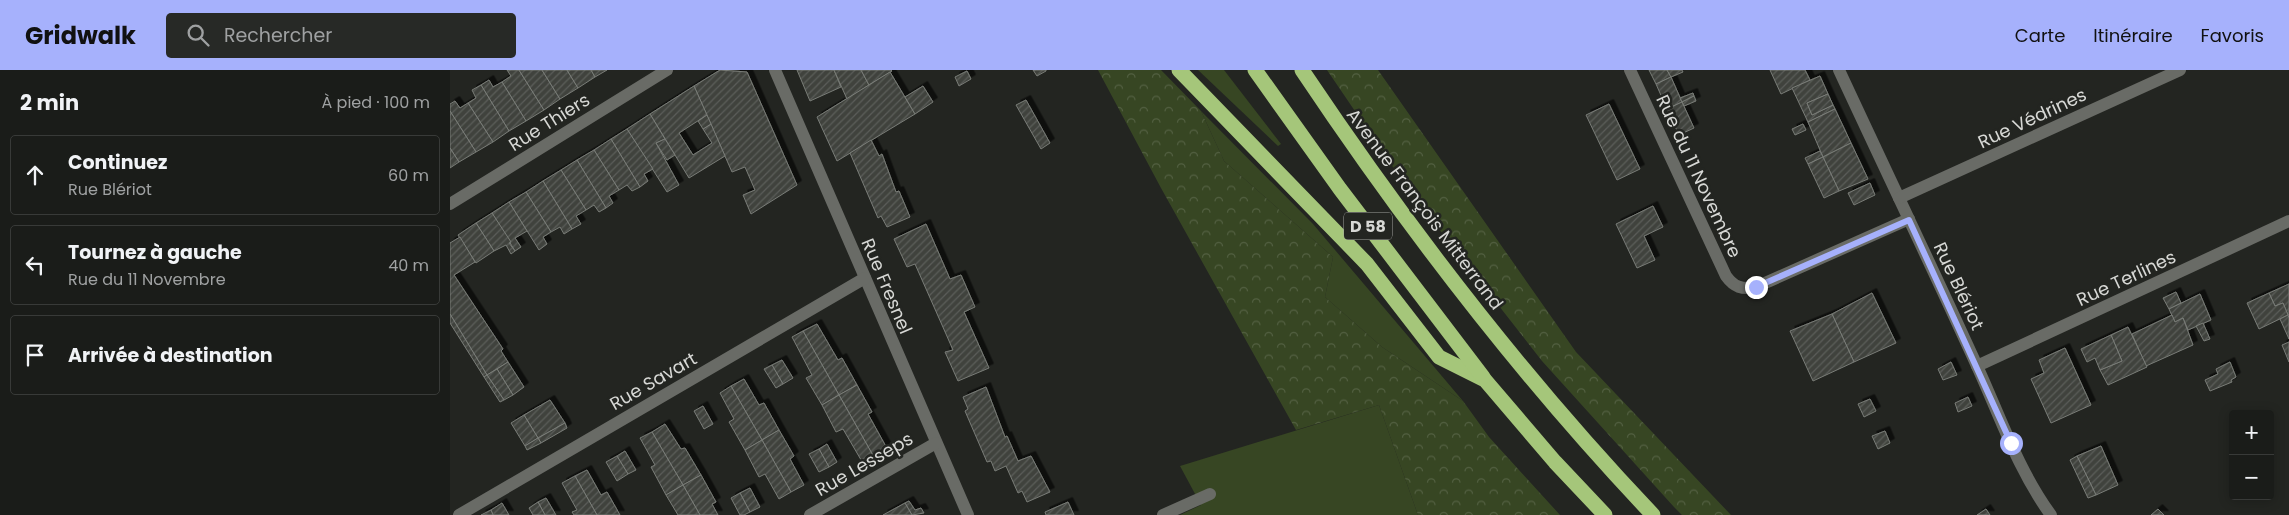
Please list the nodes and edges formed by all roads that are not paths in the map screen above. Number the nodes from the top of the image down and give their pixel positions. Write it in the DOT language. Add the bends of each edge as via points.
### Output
graph roads {
  1 [pos="667,70"];
  2 [pos="775,70"];
  3 [pos="1179,70"];
  4 [pos="1255,70"];
  5 [pos="1302,70"];
  6 [pos="1630,70"];
  7 [pos="1839,70"];
  8 [pos="2180,70"];
  9 [pos="1899,198"];
  10 [pos="450,204"];
  11 [pos="1909,220"];
  12 [pos="2289,221"];
  13 [pos="865,278"];
  14 [pos="1977,366"];
  15 [pos="1485,380"];
  16 [pos="936,443"];
  17 [pos="1210,494"];
  18 [pos="459,515"];
  19 [pos="810,515"];
  20 [pos="968,515"];
  21 [pos="1163,515"];
  22 [pos="1605,515"];
  23 [pos="1654,515"];
  24 [pos="2051,515"];
  1 -- 10 [label="street, Rue Thiers"];
  2 -- 13 [label="street, Rue Fresnel"];
  3 -- 15 [label="highway" via="1367,264 1439,357"];
  4 -- 15 [label="highway, D 58" via="1345,197"];
  5 -- 23 [label="highway, Avenue François Mitterrand / D 58" via="1360,158 1522,368"];
  6 -- 11 [label="street, Rue du 11 Novembre" via="1732,284 1741,288 1756,287"];
  7 -- 9 [label="street, Rue Blériot"];
  8 -- 9 [label="street, Rue Védrines"];
  9 -- 11 [label="street, Rue Blériot"];
  11 -- 14 [label="street, Rue Blériot"];
  12 -- 14 [label="street, Rue Terlines"];
  13 -- 16 [label="street, Rue Fresnel"];
  13 -- 18 [label="street, Rue Savart"];
  14 -- 24 [label="street, Rue Blériot" via="2035,494"];
  15 -- 22 [label="highway, D 58"];
  16 -- 19 [label="street, Rue Lesseps"];
  16 -- 20 [label="street, Rue Fresnel"];
  17 -- 21 [label="street"];
}
